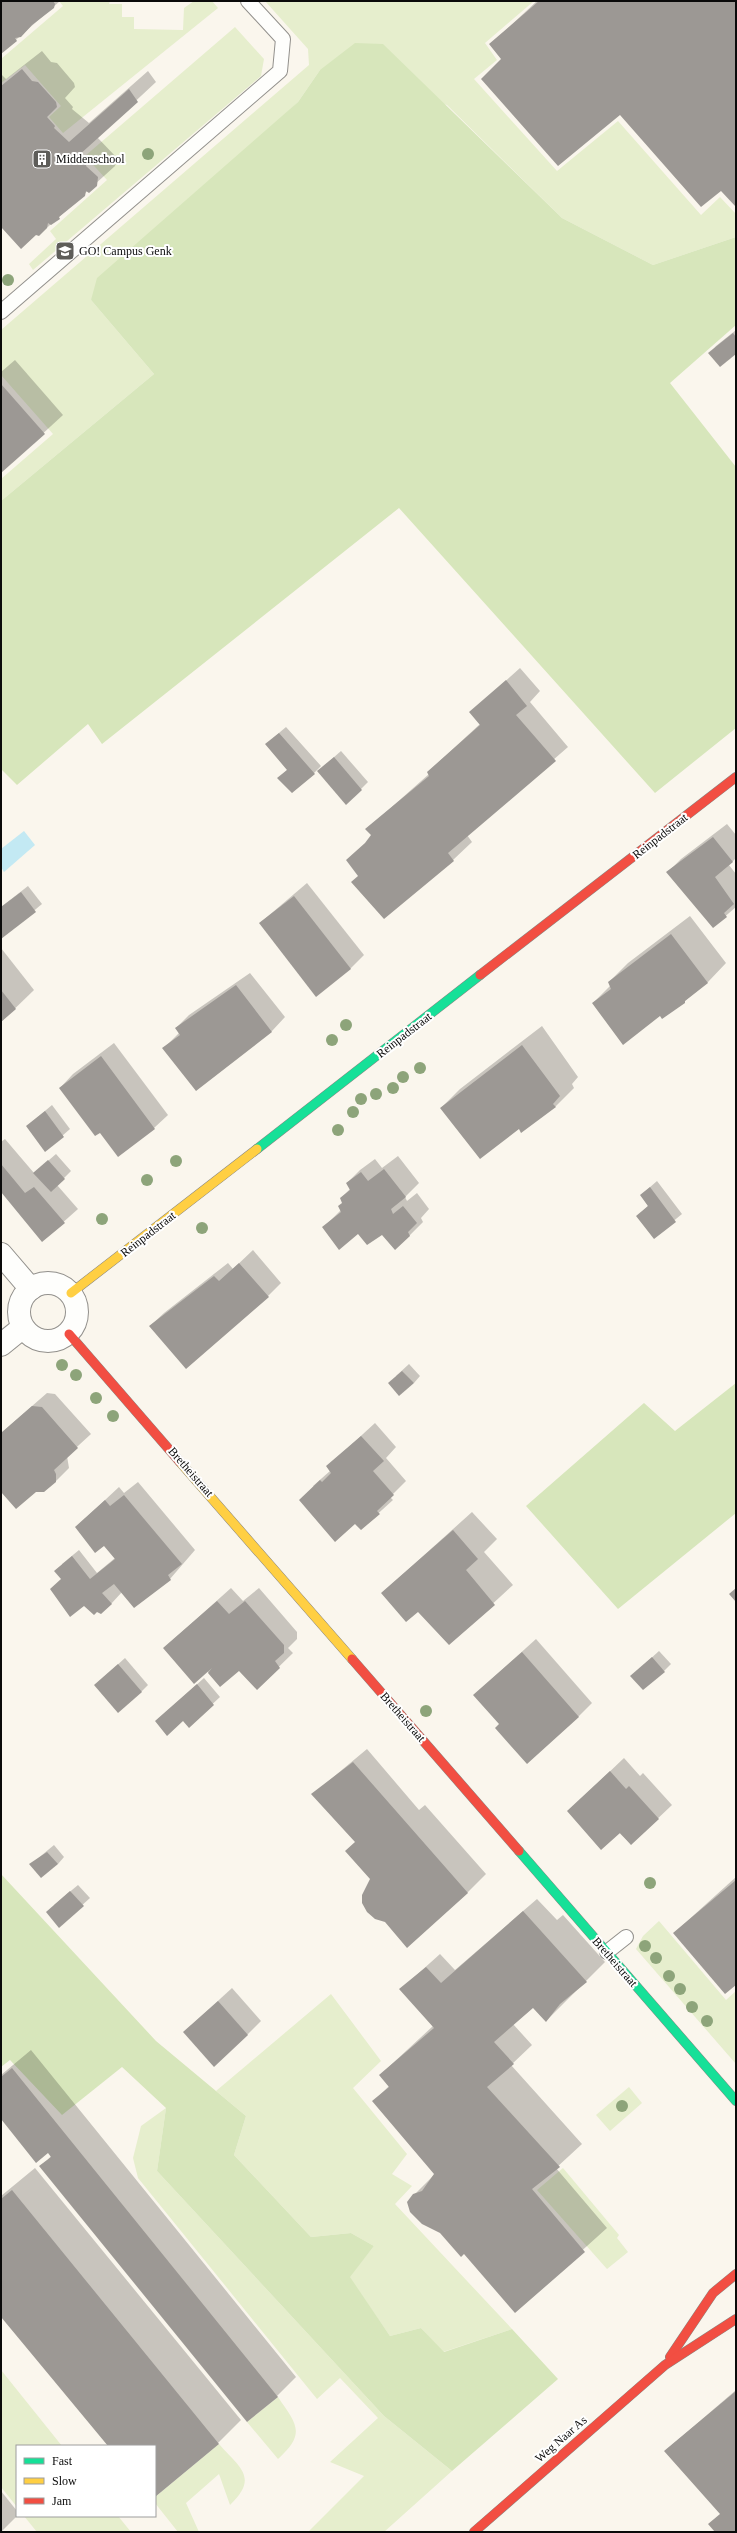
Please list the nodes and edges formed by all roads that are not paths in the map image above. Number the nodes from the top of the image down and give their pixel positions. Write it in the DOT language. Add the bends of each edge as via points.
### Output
graph roads {
  1 [pos="248,1"];
  2 [pos="1,312"];
  3 [pos="736,777"];
  4 [pos="1,1254"];
  5 [pos="31,1289"];
  6 [pos="71,1293"];
  7 [pos="22,1328"];
  8 [pos="69,1334"];
  9 [pos="1,1345"];
  10 [pos="626,1937"];
  11 [pos="607,1952"];
  12 [pos="736,2101"];
  13 [pos="736,2274"];
  14 [pos="736,2319"];
  15 [pos="665,2364"];
  16 [pos="474,2532"];
  1 -- 2 [label="lane" via="283,39 280,71"];
  3 -- 6 [label="street, Reinpadstraat"];
  4 -- 5 [label="street"];
  5 -- 6 [label="street" via="48,1283 59,1284"];
  5 -- 7 [label="street" via="21,1299 18,1309 18,1320"];
  6 -- 8 [label="street" via="79,1315"];
  7 -- 8 [label="street" via="32,1338 44,1342 57,1340"];
  7 -- 9 [label="street"];
  8 -- 11 [label="street, Bretheistraat"];
  10 -- 11 [label="lane"];
  11 -- 12 [label="street, Bretheistraat"];
  13 -- 15 [label="street, Weg Naar As" via="713,2293"];
  14 -- 15 [label="street, Weg Naar As"];
  15 -- 16 [label="street, Weg Naar As"];
}
